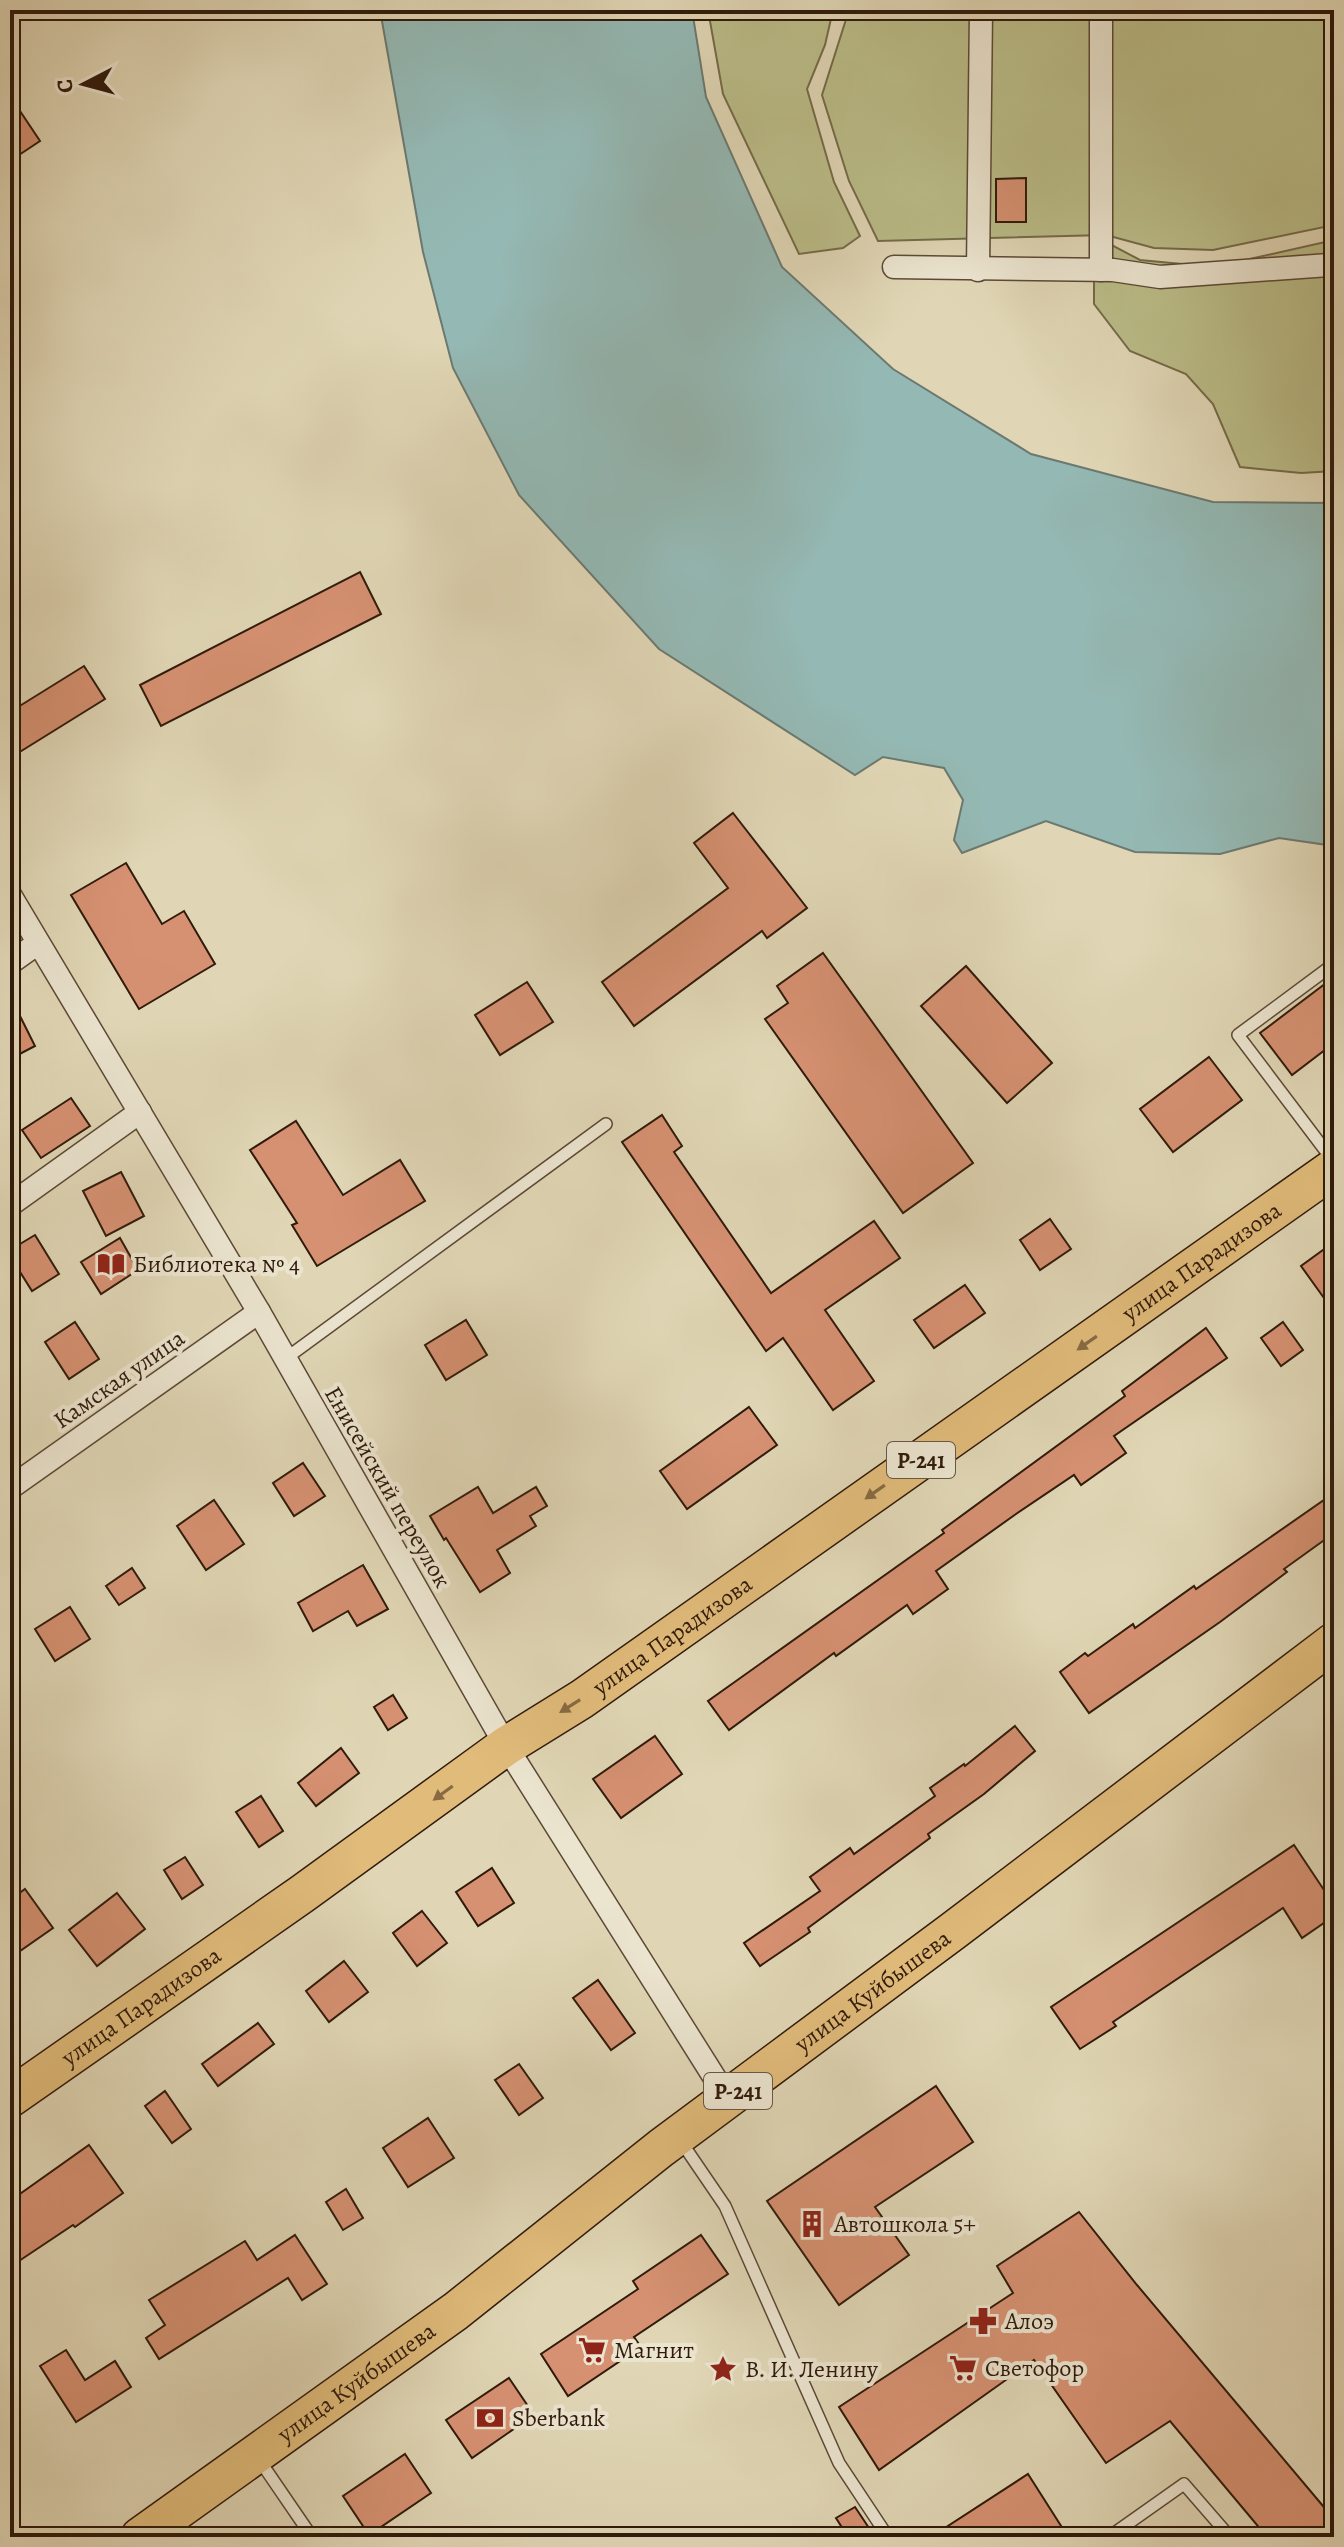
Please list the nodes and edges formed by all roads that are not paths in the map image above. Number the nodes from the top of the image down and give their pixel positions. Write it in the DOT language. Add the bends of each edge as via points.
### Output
graph roads {
  1 [pos="981,10"];
  2 [pos="1101,10"];
  3 [pos="1334,262"];
  4 [pos="894,267"];
  5 [pos="978,270"];
  6 [pos="1101,270"];
  7 [pos="10,895"];
  8 [pos="38,943"];
  9 [pos="10,963"];
  10 [pos="1334,964"];
  11 [pos="140,1112"];
  12 [pos="606,1124"];
  13 [pos="1334,1166"];
  14 [pos="10,1205"];
  15 [pos="259,1312"];
  16 [pos="285,1359"];
  17 [pos="10,1488"];
  18 [pos="1334,1642"];
  19 [pos="506,1746"];
  20 [pos="10,2098"];
  21 [pos="728,2099"];
  22 [pos="677,2136"];
  23 [pos="256,2456"];
  24 [pos="140,2537"];
  25 [pos="312,2537"];
  26 [pos="888,2537"];
  27 [pos="1109,2537"];
  28 [pos="1230,2537"];
  1 -- 5 [label="street"];
  2 -- 6 [label="street"];
  3 -- 6 [label="street" via="1160,277"];
  4 -- 5 [label="street"];
  5 -- 6 [label="street"];
  7 -- 8 [label="street, Енисейский переулок"];
  8 -- 9 [label="street"];
  8 -- 11 [label="street, Енисейский переулок"];
  10 -- 13 [label="lane" via="1238,1035"];
  11 -- 14 [label="street"];
  11 -- 15 [label="street, Енисейский переулок"];
  12 -- 16 [label="lane"];
  13 -- 19 [label="highway, улица Парадизова / Р-241, one-way" via="582,1699"];
  15 -- 16 [label="street, Енисейский переулок"];
  15 -- 17 [label="street, Камская улица"];
  16 -- 19 [label="street, Енисейский переулок"];
  18 -- 21 [label="highway, улица Куйбышева / Р-241"];
  19 -- 20 [label="highway, улица Парадизова / Р-241, one-way"];
  19 -- 21 [label="street, Енисейский переулок"];
  21 -- 22 [label="highway, улица Куйбышева / Р-241"];
  22 -- 23 [label="highway, улица Куйбышева / Р-241" via="456,2311"];
  22 -- 26 [label="lane" via="725,2206 839,2463"];
  23 -- 24 [label="highway, улица Куйбышева / Р-241"];
  23 -- 25 [label="lane"];
  27 -- 28 [label="lane" via="1184,2484"];
}
